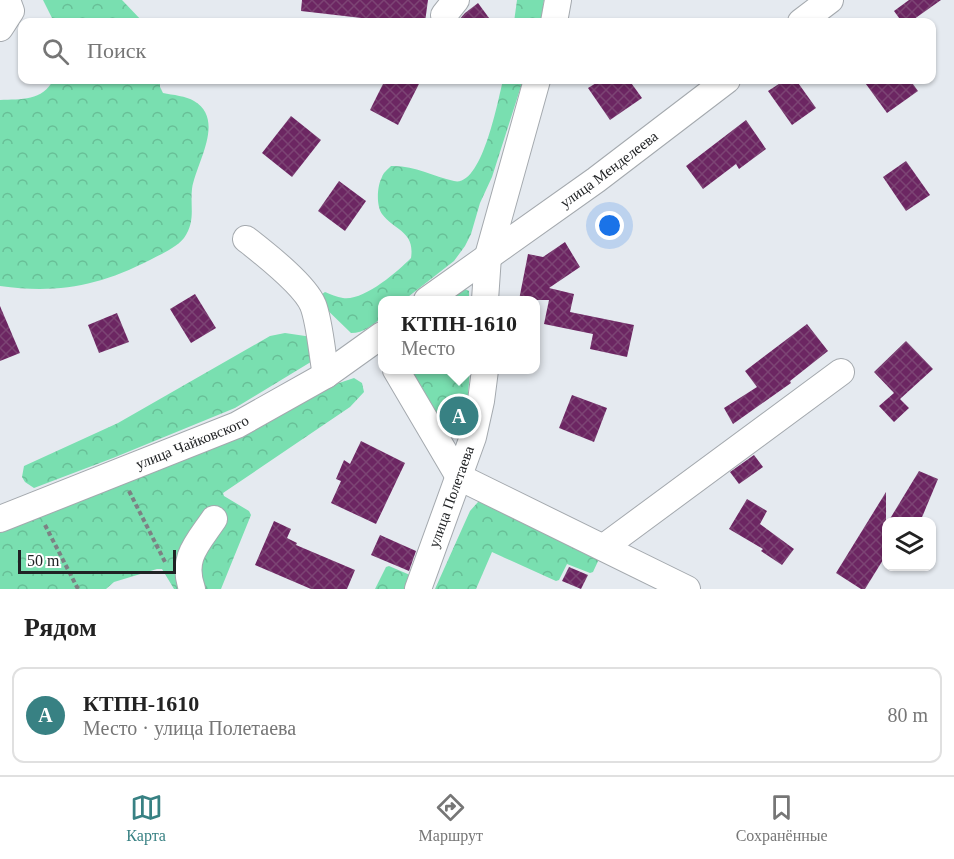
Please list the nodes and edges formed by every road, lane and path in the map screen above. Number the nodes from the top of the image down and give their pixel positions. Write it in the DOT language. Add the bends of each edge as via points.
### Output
graph roads {
  1 [pos="8,0"];
  2 [pos="558,0"];
  3 [pos="830,0"];
  4 [pos="555,18"];
  5 [pos="806,18"];
  6 [pos="0,28"];
  7 [pos="536,84"];
  8 [pos="722,84"];
  9 [pos="246,239"];
  10 [pos="488,256"];
  11 [pos="433,296"];
  12 [pos="485,296"];
  13 [pos="378,344"];
  14 [pos="841,372"];
  15 [pos="399,374"];
  16 [pos="485,374"];
  17 [pos="326,375"];
  18 [pos="119,472"];
  19 [pos="459,477"];
  20 [pos="35,505"];
  21 [pos="0,519"];
  22 [pos="214,519"];
  23 [pos="604,547"];
  24 [pos="170,569"];
  25 [pos="78,589"];
  26 [pos="192,589"];
  27 [pos="418,589"];
  28 [pos="687,589"];
  1 -- 6 [label="street" via="11,11"];
  2 -- 4 [label="street"];
  3 -- 5 [label="street"];
  7 -- 10 [label="street"];
  8 -- 10 [label="street, улица Менделеева"];
  9 -- 17 [label="street" via="308,295 314,306"];
  10 -- 11 [label="street"];
  10 -- 12 [label="street"];
  13 -- 17 [label="street, улица Чайковского"];
  14 -- 23 [label="street"];
  15 -- 19 [label="street"];
  16 -- 19 [label="street, улица Полетаева" via="482,401"];
  17 -- 18 [label="street, улица Чайковского" via="237,425"];
  18 -- 20 [label="street, улица Чайковского"];
  18 -- 24 [label="path"];
  19 -- 23 [label="street"];
  19 -- 27 [label="street, улица Полетаева"];
  20 -- 21 [label="street, улица Чайковского"];
  20 -- 25 [label="path"];
  22 -- 26 [label="street" via="190,555 188,576"];
  23 -- 28 [label="street"];
}
